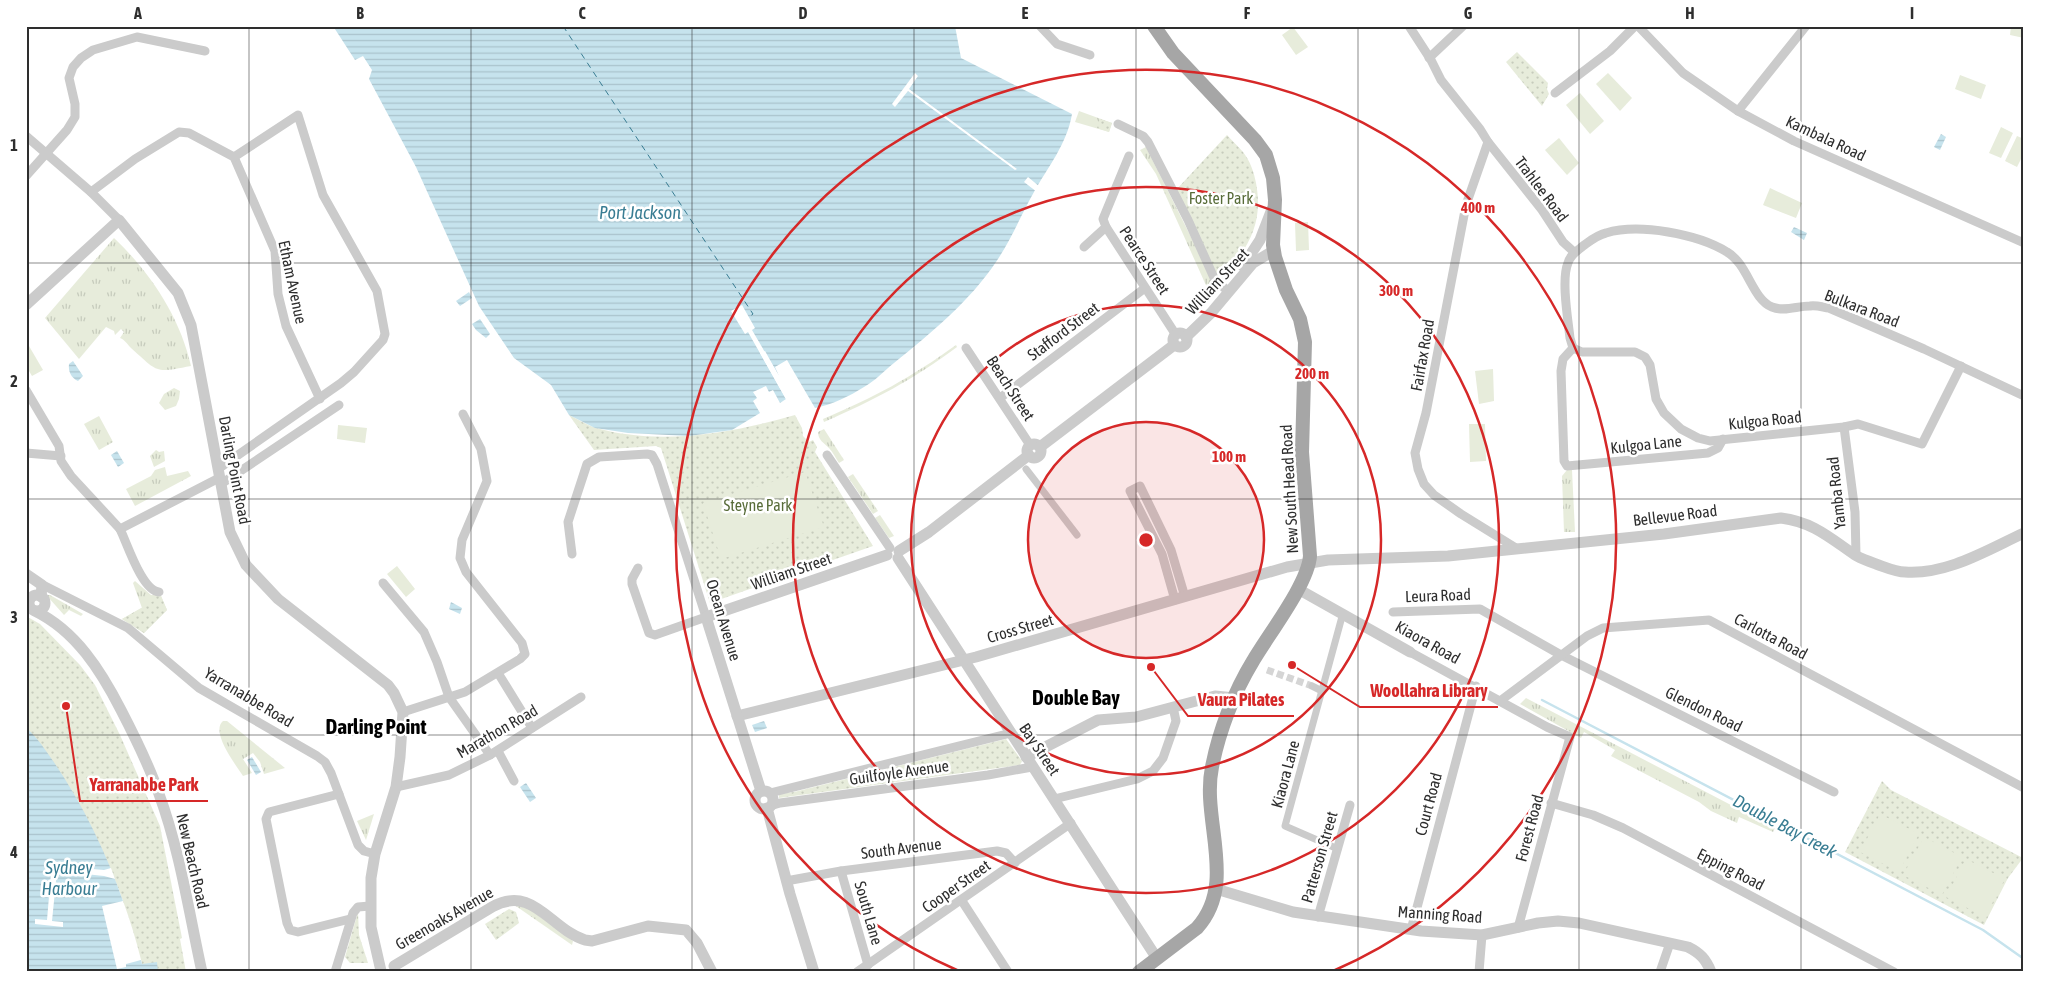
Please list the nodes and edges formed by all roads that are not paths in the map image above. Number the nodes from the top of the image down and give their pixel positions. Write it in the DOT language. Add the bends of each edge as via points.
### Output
graph roads {
  1 [pos="1040,26"];
  2 [pos="1154,26"];
  3 [pos="1409,26"];
  4 [pos="1463,26"];
  5 [pos="1637,26"];
  6 [pos="1806,26"];
  7 [pos="205,50"];
  8 [pos="1090,55"];
  9 [pos="1429,58"];
  10 [pos="1554,93"];
  11 [pos="1738,111"];
  12 [pos="1118,124"];
  13 [pos="26,136"];
  14 [pos="1488,142"];
  15 [pos="47,154"];
  16 [pos="1129,156"];
  17 [pos="234,157"];
  18 [pos="26,176"];
  19 [pos="90,192"];
  20 [pos="1275,200"];
  21 [pos="119,220"];
  22 [pos="1106,227"];
  23 [pos="2024,243"];
  24 [pos="1084,247"];
  25 [pos="1274,251"];
  26 [pos="1574,252"];
  27 [pos="1145,288"];
  28 [pos="1231,288"];
  29 [pos="26,305"];
  30 [pos="1179,339"];
  31 [pos="966,348"];
  32 [pos="1573,348"];
  33 [pos="1961,366"];
  34 [pos="26,390"];
  35 [pos="2024,396"];
  36 [pos="1000,398"];
  37 [pos="320,399"];
  38 [pos="339,405"];
  39 [pos="463,414"];
  40 [pos="1844,428"];
  41 [pos="1723,439"];
  42 [pos="1033,449"];
  43 [pos="26,453"];
  44 [pos="826,455"];
  45 [pos="61,456"];
  46 [pos="1026,469"];
  47 [pos="219,477"];
  48 [pos="1150,505"];
  49 [pos="1140,510"];
  50 [pos="120,529"];
  51 [pos="2024,534"];
  52 [pos="1077,535"];
  53 [pos="1170,548"];
  54 [pos="1516,548"];
  55 [pos="1161,552"];
  56 [pos="894,553"];
  57 [pos="572,554"];
  58 [pos="1856,555"];
  59 [pos="1310,563"];
  60 [pos="638,568"];
  61 [pos="26,574"];
  62 [pos="26,579"];
  63 [pos="382,583"];
  64 [pos="1298,589"];
  65 [pos="159,592"];
  66 [pos="1180,598"];
  67 [pos="35,599"];
  68 [pos="725,611"];
  69 [pos="1393,612"];
  70 [pos="1343,613"];
  71 [pos="706,618"];
  72 [pos="712,637"];
  73 [pos="1410,652"];
  74 [pos="1561,655"];
  75 [pos="964,660"];
  76 [pos="498,673"];
  77 [pos="1312,686"];
  78 [pos="1476,686"];
  79 [pos="1322,690"];
  80 [pos="450,697"];
  81 [pos="581,697"];
  82 [pos="1235,698"];
  83 [pos="1500,701"];
  84 [pos="1173,707"];
  85 [pos="402,712"];
  86 [pos="737,716"];
  87 [pos="532,728"];
  88 [pos="1011,733"];
  89 [pos="1570,737"];
  90 [pos="494,753"];
  91 [pos="1026,756"];
  92 [pos="1032,767"];
  93 [pos="514,781"];
  94 [pos="396,787"];
  95 [pos="2024,788"];
  96 [pos="765,792"];
  97 [pos="1834,792"];
  98 [pos="339,794"];
  99 [pos="1054,799"];
  100 [pos="1551,802"];
  101 [pos="1350,805"];
  102 [pos="768,807"];
  103 [pos="1071,823"];
  104 [pos="1338,849"];
  105 [pos="375,854"];
  106 [pos="1015,863"];
  107 [pos="841,871"];
  108 [pos="786,881"];
  109 [pos="1216,889"];
  110 [pos="962,901"];
  111 [pos="370,906"];
  112 [pos="1318,917"];
  113 [pos="350,919"];
  114 [pos="1518,928"];
  115 [pos="1411,930"];
  116 [pos="1482,935"];
  117 [pos="1670,943"];
  118 [pos="1156,957"];
  119 [pos="868,965"];
  120 [pos="389,969"];
  121 [pos="202,972"];
  122 [pos="335,972"];
  123 [pos="712,972"];
  124 [pos="814,972"];
  125 [pos="858,972"];
  126 [pos="1008,972"];
  127 [pos="1140,972"];
  128 [pos="1479,972"];
  129 [pos="1660,972"];
  130 [pos="1711,972"];
  131 [pos="1894,972"];
  1 -- 8 [label="street" via="1057,44"];
  2 -- 20 [label="main road, New South Head Road" via="1173,54 1261,147 1271,168"];
  3 -- 9 [label="street"];
  4 -- 9 [label="street"];
  5 -- 10 [label="street"];
  5 -- 11 [label="street, Kambala Road" via="1683,73"];
  6 -- 11 [label="street"];
  7 -- 15 [label="street" via="137,37 93,50 73,67 69,78 75,117"];
  9 -- 14 [label="street" via="1441,80"];
  11 -- 23 [label="street, Kambala Road" via="1794,141"];
  12 -- 28 [label="street" via="1143,136 1148,142 1215,280"];
  13 -- 15 [label="street, Darling Point Road"];
  14 -- 26 [label="street, Trahlee Road" via="1563,242"];
  14 -- 54 [label="street, Fairfax Road" via="1466,205 1428,405 1415,453 1424,484 1434,495"];
  15 -- 18 [label="street"];
  15 -- 19 [label="street, Darling Point Road"];
  16 -- 22 [label="street" via="1103,219"];
  17 -- 19 [label="street" via="189,133 179,132"];
  17 -- 37 [label="street, Etham Avenue" via="275,251 278,294 286,326"];
  17 -- 37 [label="street" via="298,115 322,195 377,291 385,334 383,340 354,372"];
  19 -- 21 [label="street, Darling Point Road"];
  20 -- 25 [label="main road, New South Head Road"];
  20 -- 28 [label="street" via="1260,240"];
  21 -- 29 [label="street"];
  21 -- 47 [label="street, Darling Point Road" via="178,293 185,309 199,362"];
  22 -- 24 [label="street"];
  22 -- 27 [label="street, Pearce Street"];
  25 -- 28 [label="street, William Street" via="1258,258"];
  25 -- 59 [label="main road, New South Head Road" via="1286,290 1300,319 1305,342 1302,452"];
  26 -- 32 [label="street" via="1568,260 1566,280"];
  26 -- 33 [label="street, Bulkara Road" via="1596,236 1627,229 1671,233 1708,242 1729,253 1740,264 1761,298 1771,307 1782,310 1812,306 1828,308"];
  27 -- 30 [label="street, Pearce Street"];
  27 -- 36 [label="street, Stafford Street"];
  28 -- 30 [label="street, William Street" via="1211,313"];
  30 -- 42 [label="street, William Street"];
  31 -- 36 [label="street, Beach Street"];
  32 -- 41 [label="street, Kulgoa Road" via="1582,352 1630,351 1642,355 1650,364 1656,398 1664,413 1698,438 1710,441"];
  32 -- 41 [label="street, Kulgoa Lane" via="1563,359 1561,371 1565,465 1708,453 1718,448"];
  33 -- 35 [label="street, Bulkara Road"];
  33 -- 40 [label="street, Kulgoa Road" via="1922,444 1858,424"];
  34 -- 45 [label="street" via="59,446"];
  36 -- 42 [label="street, Beach Street"];
  37 -- 47 [label="street"];
  38 -- 47 [label="street"];
  39 -- 76 [label="street" via="481,449 487,481 462,540 460,558 466,572 525,650 524,657"];
  40 -- 41 [label="street, Kulgoa Road"];
  40 -- 58 [label="street, Yamba Road" via="1855,512"];
  42 -- 56 [label="street, William Street" via="929,532"];
  43 -- 45 [label="street"];
  44 -- 56 [label="street, Bay Street"];
  45 -- 50 [label="street" via="63,465 77,484"];
  46 -- 52 [label="street"];
  47 -- 50 [label="street"];
  47 -- 85 [label="street, Darling Point Road" via="230,532 246,565 278,598 388,684"];
  48 -- 49 [label="street"];
  48 -- 49 [label="street" via="1140,486 1130,491"];
  48 -- 53 [label="street"];
  49 -- 55 [label="street"];
  50 -- 65 [label="street" via="145,581 152,590"];
  51 -- 58 [label="street, Bellevue Road" via="1956,564 1926,571 1904,572"];
  53 -- 55 [label="street"];
  53 -- 66 [label="street"];
  54 -- 58 [label="street, Bellevue Road" via="1664,534 1781,518 1828,534"];
  54 -- 59 [label="street, Bellevue Road" via="1448,556"];
  55 -- 66 [label="street"];
  56 -- 68 [label="street, William Street"];
  56 -- 75 [label="street, Bay Street"];
  57 -- 71 [label="street, Ocean Avenue" via="568,522 584,469 592,459 652,455"];
  59 -- 64 [label="main road, New South Head Road"];
  59 -- 66 [label="street, Cross Street"];
  60 -- 71 [label="street" via="632,584 649,634 655,635"];
  61 -- 67 [label="street, Yarranabbe Road"];
  62 -- 67 [label="street, Yarranabbe Road" via="32,585"];
  63 -- 80 [label="street" via="424,632"];
  64 -- 70 [label="street, Kiaora Road"];
  64 -- 82 [label="main road, New South Head Road" via="1252,662"];
  66 -- 75 [label="street, Cross Street"];
  67 -- 98 [label="street, Yarranabbe Road" via="128,628 199,688 325,762"];
  67 -- 121 [label="street, New Beach Road" via="86,653 103,677 159,793 172,834"];
  68 -- 71 [label="street, William Street"];
  68 -- 72 [label="street"];
  69 -- 74 [label="street, Leura Road" via="1480,608"];
  70 -- 73 [label="street, Kiaora Road"];
  70 -- 79 [label="street, Kiaora Lane"];
  71 -- 72 [label="street, Ocean Avenue"];
  72 -- 86 [label="street, Ocean Avenue"];
  73 -- 78 [label="street, Kiaora Road"];
  74 -- 83 [label="street, Carlotta Road"];
  74 -- 95 [label="street, Carlotta Road" via="1603,628 1709,620"];
  74 -- 97 [label="street, Glendon Road"];
  75 -- 86 [label="street, Cross Street"];
  75 -- 88 [label="street, Bay Street"];
  76 -- 80 [label="street"];
  76 -- 87 [label="street"];
  77 -- 79 [label="street"];
  78 -- 83 [label="street, Kiaora Road"];
  78 -- 115 [label="street, Court Road"];
  79 -- 104 [label="street, Kiaora Lane" via="1285,826"];
  80 -- 85 [label="street"];
  80 -- 90 [label="street"];
  81 -- 87 [label="street, Marathon Road"];
  82 -- 84 [label="street" via="1215,696"];
  82 -- 109 [label="main road, New South Head Road" via="1210,778"];
  83 -- 89 [label="street, Kiaora Road"];
  84 -- 91 [label="street" via="1136,717 1098,720"];
  84 -- 99 [label="street" via="1176,720 1170,739 1160,764 1149,774"];
  85 -- 94 [label="street, Darling Point Road"];
  86 -- 96 [label="street, Ocean Avenue"];
  87 -- 90 [label="street, Marathon Road"];
  88 -- 91 [label="street, Bay Street"];
  88 -- 96 [label="street, Guilfoyle Avenue"];
  89 -- 100 [label="street, Forest Road"];
  90 -- 93 [label="street"];
  90 -- 94 [label="street, Marathon Road" via="449,775"];
  91 -- 92 [label="street, Bay Street"];
  92 -- 99 [label="street, Bay Street"];
  92 -- 102 [label="street, Guilfoyle Avenue"];
  94 -- 105 [label="street, Darling Point Road"];
  96 -- 102 [label="street, Ocean Avenue" via="756,795 756,804 761,808"];
  98 -- 105 [label="street, Yarranabbe Road" via="358,845"];
  98 -- 113 [label="street" via="268,812 266,819 290,930 298,932"];
  99 -- 103 [label="street, Bay Street"];
  100 -- 114 [label="street, Forest Road"];
  100 -- 131 [label="street, Epping Road" via="1623,828"];
  101 -- 104 [label="street, Patterson Street"];
  102 -- 108 [label="street"];
  103 -- 106 [label="street, Cooper Street"];
  103 -- 118 [label="street, Bay Street"];
  104 -- 112 [label="street, Patterson Street"];
  105 -- 111 [label="street, Darling Point Road"];
  106 -- 107 [label="street, South Avenue" via="1006,853 997,851"];
  106 -- 110 [label="street, Cooper Street"];
  107 -- 108 [label="street, South Avenue"];
  107 -- 119 [label="street, South Lane"];
  108 -- 124 [label="street"];
  109 -- 112 [label="street, Manning Road"];
  109 -- 118 [label="main road, New South Head Road" via="1203,921"];
  110 -- 119 [label="street, Cooper Street"];
  110 -- 126 [label="street"];
  111 -- 113 [label="street" via="356,908"];
  111 -- 120 [label="street, Darling Point Road" via="375,947"];
  112 -- 115 [label="street, Manning Road"];
  113 -- 122 [label="street"];
  114 -- 116 [label="street, Manning Road"];
  114 -- 117 [label="street, Manning Road" via="1552,922 1572,923"];
  115 -- 116 [label="street, Manning Road"];
  116 -- 128 [label="street"];
  117 -- 129 [label="street"];
  117 -- 130 [label="street, Manning Road" via="1696,951 1706,959"];
  118 -- 127 [label="main road, New South Head Road"];
  119 -- 125 [label="street, Cooper Street"];
  120 -- 123 [label="street, Greenoaks Avenue" via="502,901 520,899 585,940 648,926 686,930 697,943"];
}
